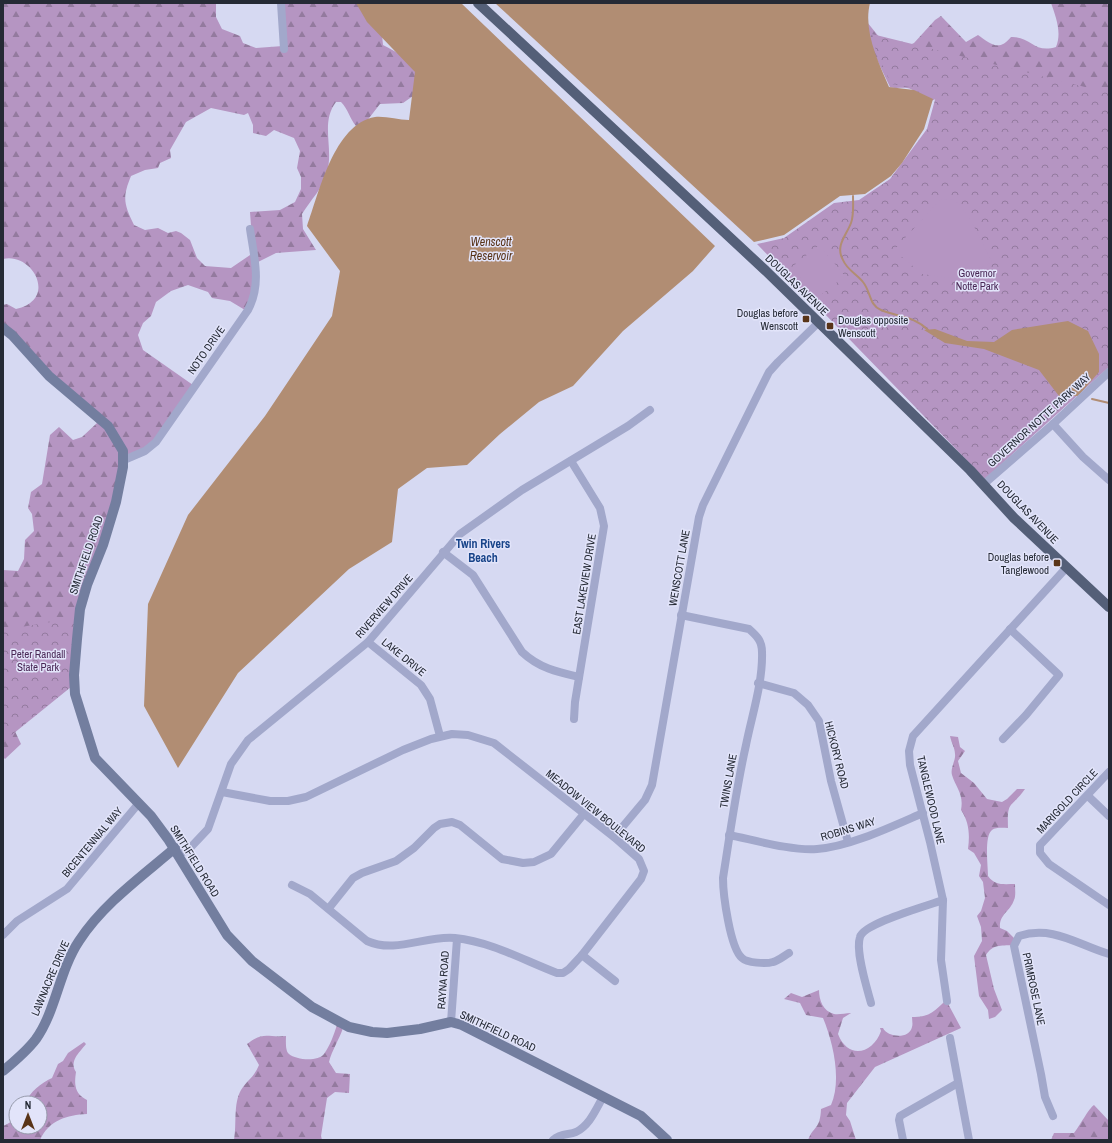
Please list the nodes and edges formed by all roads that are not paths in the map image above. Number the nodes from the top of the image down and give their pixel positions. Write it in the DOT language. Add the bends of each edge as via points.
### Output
graph roads {
  1 [pos="281,3"];
  2 [pos="478,3"];
  3 [pos="284,49"];
  4 [pos="250,229"];
  5 [pos="818,323"];
  6 [pos="3,328"];
  7 [pos="1109,372"];
  8 [pos="650,410"];
  9 [pos="1053,424"];
  10 [pos="124,460"];
  11 [pos="571,461"];
  12 [pos="1109,480"];
  13 [pos="984,484"];
  14 [pos="443,552"];
  15 [pos="1067,567"];
  16 [pos="1109,607"];
  17 [pos="681,615"];
  18 [pos="1010,629"];
  19 [pos="368,642"];
  20 [pos="579,677"];
  21 [pos="758,683"];
  22 [pos="574,718"];
  23 [pos="440,736"];
  24 [pos="1003,739"];
  25 [pos="1109,772"];
  26 [pos="222,792"];
  27 [pos="1088,796"];
  28 [pos="138,803"];
  29 [pos="923,813"];
  30 [pos="583,815"];
  31 [pos="1109,816"];
  32 [pos="730,835"];
  33 [pos="614,837"];
  34 [pos="848,842"];
  35 [pos="177,851"];
  36 [pos="292,885"];
  37 [pos="943,900"];
  38 [pos="1109,905"];
  39 [pos="329,908"];
  40 [pos="3,935"];
  41 [pos="457,939"];
  42 [pos="789,953"];
  43 [pos="1109,954"];
  44 [pos="582,955"];
  45 [pos="615,981"];
  46 [pos="947,1001"];
  47 [pos="871,1004"];
  48 [pos="451,1022"];
  49 [pos="950,1038"];
  50 [pos="3,1070"];
  51 [pos="958,1083"];
  52 [pos="603,1097"];
  53 [pos="1053,1116"];
  54 [pos="554,1140"];
  55 [pos="667,1140"];
  56 [pos="903,1140"];
  57 [pos="969,1140"];
  1 -- 3 [label="street"];
  2 -- 5 [label="main road, DOUGLAS AVENUE" via="766,271"];
  4 -- 10 [label="street, NOTO DRIVE" via="257,284 250,305 156,442 145,451"];
  5 -- 13 [label="main road, DOUGLAS AVENUE"];
  5 -- 17 [label="street, WENSCOTT LANE" via="769,372 703,505"];
  6 -- 10 [label="street" via="50,376 108,426 120,445"];
  7 -- 9 [label="street, GOVERNOR NOTTE PARK WAY"];
  8 -- 11 [label="street, RIVERVIEW DRIVE"];
  9 -- 12 [label="street" via="1083,457"];
  9 -- 13 [label="street, GOVERNOR NOTTE PARK WAY"];
  10 -- 28 [label="street, SMITHFIELD ROAD" via="111,516 80,609 74,675 75,694 95,758"];
  11 -- 14 [label="street, RIVERVIEW DRIVE" via="522,490 479,520 460,534"];
  11 -- 20 [label="street, EAST LAKEVIEW DRIVE" via="600,508 604,526"];
  13 -- 15 [label="main road, DOUGLAS AVENUE" via="1014,518"];
  14 -- 19 [label="street, RIVERVIEW DRIVE"];
  14 -- 20 [label="street" via="473,575 526,656 547,669"];
  15 -- 16 [label="main road, DOUGLAS AVENUE"];
  15 -- 18 [label="street, TANGLEWOOD LANE"];
  17 -- 21 [label="street, TWINS LANE" via="749,629 757,635 762,652"];
  17 -- 33 [label="street, WENSCOTT LANE" via="652,785 646,800"];
  18 -- 24 [label="street" via="1059,675"];
  18 -- 29 [label="street, TANGLEWOOD LANE" via="910,742 910,765"];
  19 -- 23 [label="street, LAKE DRIVE" via="421,686 430,699"];
  19 -- 26 [label="street, RIVERVIEW DRIVE" via="248,740 231,764"];
  20 -- 22 [label="street, EAST LAKEVIEW DRIVE"];
  21 -- 32 [label="street, TWINS LANE"];
  21 -- 34 [label="street, HICKORY ROAD" via="794,693 808,705 818,721"];
  23 -- 26 [label="street, MEADOW VIEW BOULEVARD" via="403,750 306,797 270,801"];
  23 -- 30 [label="street, MEADOW VIEW BOULEVARD" via="468,735 494,743"];
  25 -- 27 [label="street, MARIGOLD CIRCLE"];
  26 -- 35 [label="street, RIVERVIEW DRIVE" via="202,838"];
  27 -- 31 [label="street"];
  27 -- 38 [label="street, MARIGOLD CIRCLE" via="1040,844 1040,853 1049,864"];
  28 -- 35 [label="street, SMITHFIELD ROAD"];
  28 -- 40 [label="street, BICENTENNIAL WAY" via="67,889 17,921"];
  29 -- 34 [label="street, ROBINS WAY"];
  29 -- 37 [label="street, TANGLEWOOD LANE"];
  30 -- 33 [label="street, MEADOW VIEW BOULEVARD"];
  30 -- 39 [label="street" via="552,854 534,862 523,863 502,858 460,825 452,822 440,824 396,861 353,878"];
  32 -- 34 [label="street, ROBINS WAY" via="815,850"];
  32 -- 42 [label="street, TWINS LANE" via="723,878 723,896 737,950 747,961 773,962"];
  33 -- 44 [label="street, MEADOW VIEW BOULEVARD" via="639,859 643,875"];
  35 -- 48 [label="street, SMITHFIELD ROAD" via="227,935 252,961 318,1011 349,1027 372,1032 420,1029"];
  35 -- 50 [label="street, LAWNACRE DRIVE" via="135,880 89,927 73,950 39,1033 24,1053"];
  36 -- 39 [label="street, MEADOW VIEW BOULEVARD"];
  37 -- 46 [label="street, TANGLEWOOD LANE" via="941,960"];
  37 -- 47 [label="street" via="881,922 861,933 859,943 862,968"];
  39 -- 41 [label="street, MEADOW VIEW BOULEVARD" via="367,941 375,944 393,946 434,938"];
  41 -- 44 [label="street, MEADOW VIEW BOULEVARD" via="513,953 557,973 569,969"];
  41 -- 48 [label="street, RAYNA ROAD"];
  43 -- 53 [label="street, PRIMROSE LANE" via="1050,932 1019,936 1014,946 1042,1083"];
  44 -- 45 [label="street"];
  48 -- 52 [label="street, SMITHFIELD ROAD" via="462,1025"];
  49 -- 51 [label="street"];
  51 -- 56 [label="street" via="900,1116"];
  51 -- 57 [label="street"];
  52 -- 54 [label="street" via="584,1126"];
  52 -- 55 [label="street, SMITHFIELD ROAD" via="641,1116"];
}
